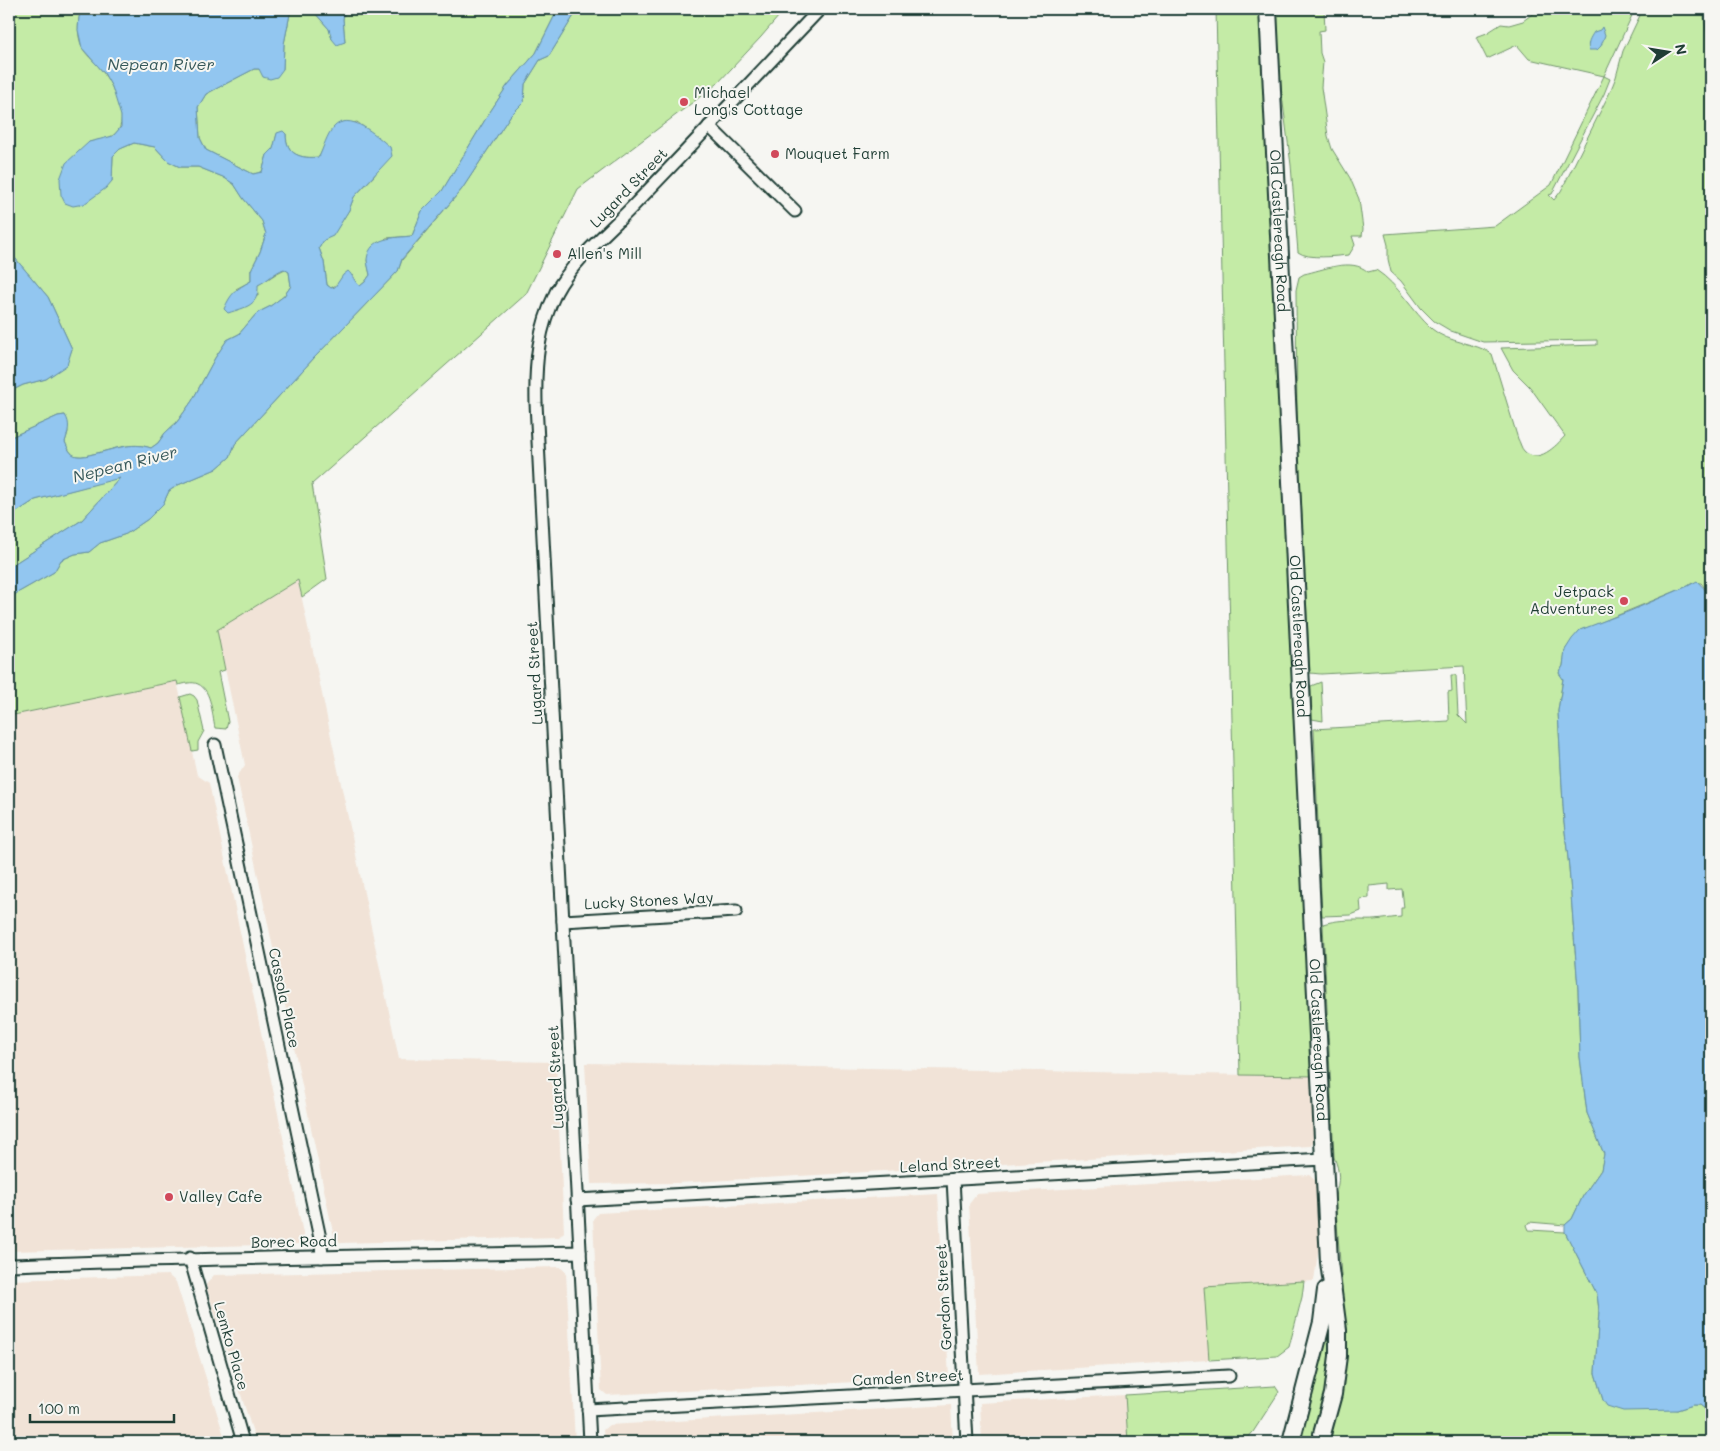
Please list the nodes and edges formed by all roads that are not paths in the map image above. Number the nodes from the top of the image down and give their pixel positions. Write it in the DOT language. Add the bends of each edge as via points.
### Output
graph roads {
  1 [pos="820,9"];
  2 [pos="1268,9"];
  3 [pos="710,126"];
  4 [pos="795,211"];
  5 [pos="215,745"];
  6 [pos="736,911"];
  7 [pos="563,921"];
  8 [pos="1324,1159"];
  9 [pos="953,1179"];
  10 [pos="577,1200"];
  11 [pos="580,1252"];
  12 [pos="322,1257"];
  13 [pos="190,1258"];
  14 [pos="1329,1262"];
  15 [pos="9,1265"];
  16 [pos="1229,1376"];
  17 [pos="965,1390"];
  18 [pos="588,1410"];
  19 [pos="243,1442"];
  20 [pos="590,1442"];
  21 [pos="967,1442"];
  22 [pos="1291,1442"];
  23 [pos="1322,1442"];
  1 -- 3 [label="street, Lugard Street"];
  2 -- 8 [label="street, Old Castlereagh Road"];
  3 -- 4 [label="street"];
  3 -- 7 [label="street, Lugard Street" via="573,268 557,290 539,342 535,370 536,402"];
  5 -- 12 [label="street, Cassola Place"];
  6 -- 7 [label="street, Lucky Stones Way"];
  7 -- 10 [label="street, Lugard Street"];
  8 -- 9 [label="street, Leland Street"];
  8 -- 14 [label="street, Old Castlereagh Road"];
  9 -- 10 [label="street, Leland Street"];
  9 -- 17 [label="street, Gordon Street"];
  10 -- 11 [label="street, Lugard Street"];
  11 -- 12 [label="street, Borec Road"];
  11 -- 18 [label="street, Lugard Street"];
  12 -- 13 [label="street, Borec Road"];
  13 -- 15 [label="street, Borec Road"];
  13 -- 19 [label="street, Lemko Place"];
  14 -- 22 [label="street, Old Castlereagh Road" via="1322,1322"];
  14 -- 23 [label="street, Old Castlereagh Road" via="1338,1356"];
  16 -- 17 [label="street, Camden Street"];
  17 -- 18 [label="street, Camden Street"];
  17 -- 21 [label="street, Gordon Street"];
  18 -- 20 [label="street, Lugard Street"];
}
